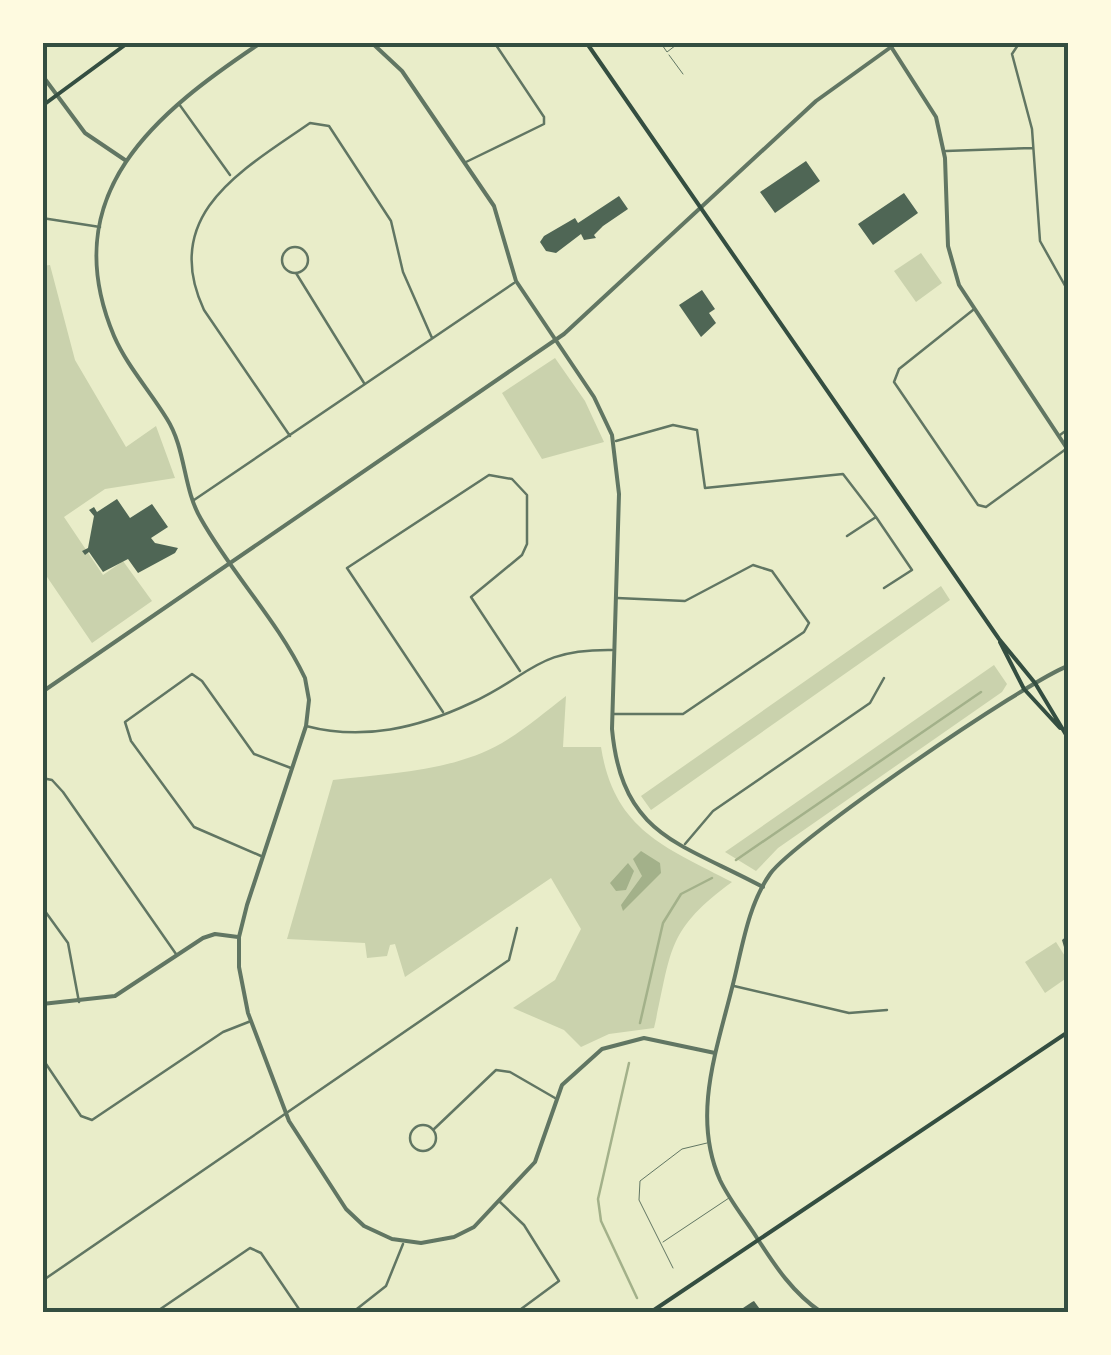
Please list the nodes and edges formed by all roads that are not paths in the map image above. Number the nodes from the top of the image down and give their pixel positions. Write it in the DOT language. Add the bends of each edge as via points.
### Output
graph roads {
  1 [pos="129,42"];
  2 [pos="262,42"];
  3 [pos="370,42"];
  4 [pos="494,42"];
  5 [pos="586,42"];
  6 [pos="660,42"];
  7 [pos="680,42"];
  8 [pos="898,42"];
  9 [pos="1020,42"];
  10 [pos="890,45"];
  11 [pos="667,52"];
  12 [pos="683,74"];
  13 [pos="42,75"];
  14 [pos="56,96"];
  15 [pos="178,103"];
  16 [pos="42,106"];
  17 [pos="1034,148"];
  18 [pos="944,151"];
  19 [pos="124,160"];
  20 [pos="466,162"];
  21 [pos="232,177"];
  22 [pos="701,208"];
  23 [pos="42,218"];
  24 [pos="101,227"];
  25 [pos="296,274"];
  26 [pos="516,281"];
  27 [pos="1068,291"];
  28 [pos="973,310"];
  29 [pos="432,338"];
  30 [pos="556,340"];
  31 [pos="365,385"];
  32 [pos="1068,429"];
  33 [pos="290,436"];
  34 [pos="1059,436"];
  35 [pos="614,441"];
  36 [pos="1068,449"];
  37 [pos="193,501"];
  38 [pos="876,517"];
  39 [pos="846,536"];
  40 [pos="230,563"];
  41 [pos="884,588"];
  42 [pos="616,598"];
  43 [pos="999,639"];
  44 [pos="613,650"];
  45 [pos="1068,666"];
  46 [pos="520,671"];
  47 [pos="884,678"];
  48 [pos="1035,682"];
  49 [pos="1024,690"];
  50 [pos="42,692"];
  51 [pos="443,712"];
  52 [pos="612,714"];
  53 [pos="306,726"];
  54 [pos="1063,731"];
  55 [pos="1068,738"];
  56 [pos="292,769"];
  57 [pos="42,778"];
  58 [pos="684,846"];
  59 [pos="262,857"];
  60 [pos="763,886"];
  61 [pos="42,907"];
  62 [pos="517,928"];
  63 [pos="240,937"];
  64 [pos="176,954"];
  65 [pos="733,986"];
  66 [pos="79,1002"];
  67 [pos="42,1004"];
  68 [pos="887,1010"];
  69 [pos="252,1020"];
  70 [pos="1068,1032"];
  71 [pos="716,1052"];
  72 [pos="42,1058"];
  73 [pos="556,1098"];
  74 [pos="286,1112"];
  75 [pos="433,1130"];
  76 [pos="707,1143"];
  77 [pos="730,1198"];
  78 [pos="500,1202"];
  79 [pos="758,1239"];
  80 [pos="404,1242"];
  81 [pos="660,1244"];
  82 [pos="673,1268"];
  83 [pos="42,1281"];
  84 [pos="156,1312"];
  85 [pos="302,1312"];
  86 [pos="353,1312"];
  87 [pos="516,1312"];
  88 [pos="652,1312"];
  89 [pos="817,1312"];
  1 -- 14 [label="main road"];
  2 -- 15 [label="street"];
  3 -- 20 [label="street" via="402,71"];
  4 -- 20 [label="street" via="544,124"];
  5 -- 22 [label="main road"];
  6 -- 11 [label="lane"];
  7 -- 11 [label="lane"];
  8 -- 10 [label="street"];
  9 -- 17 [label="street" via="1012,54"];
  10 -- 18 [label="street" via="930,102"];
  10 -- 22 [label="street" via="816,101"];
  11 -- 12 [label="lane"];
  13 -- 14 [label="street"];
  14 -- 16 [label="main road"];
  14 -- 19 [label="street" via="85,133"];
  15 -- 19 [label="street"];
  15 -- 21 [label="street"];
  17 -- 18 [label="street"];
  17 -- 27 [label="street" via="1040,241"];
  18 -- 28 [label="street" via="950,256"];
  19 -- 24 [label="street"];
  20 -- 26 [label="street" via="500,222"];
  21 -- 29 [label="street" via="310,123 329,126 391,221 403,272"];
  21 -- 33 [label="street" via="197,228 196,286 204,310"];
  22 -- 30 [label="street"];
  22 -- 43 [label="main road"];
  23 -- 24 [label="street"];
  24 -- 37 [label="street" via="99,273 107,314 128,362 172,427"];
  25 -- 25 [label="street" via="308,259 292,247 282,264"];
  25 -- 31 [label="street"];
  26 -- 29 [label="street"];
  26 -- 30 [label="street"];
  28 -- 34 [label="street"];
  28 -- 36 [label="street" via="899,369 894,382 948,454 971,499 986,506"];
  29 -- 31 [label="street"];
  30 -- 35 [label="street"];
  30 -- 40 [label="street"];
  31 -- 33 [label="street"];
  32 -- 34 [label="street"];
  33 -- 37 [label="street"];
  34 -- 36 [label="street"];
  35 -- 38 [label="street" via="673,426 697,430 705,488 844,474"];
  35 -- 42 [label="street"];
  37 -- 40 [label="street"];
  38 -- 39 [label="street"];
  38 -- 41 [label="street" via="912,570"];
  40 -- 50 [label="street"];
  40 -- 53 [label="street" via="299,665 309,700"];
  42 -- 44 [label="street"];
  42 -- 52 [label="street" via="684,600 752,565 772,571 810,623 689,711"];
  43 -- 48 [label="main road"];
  43 -- 49 [label="main road"];
  44 -- 46 [label="street" via="572,650"];
  44 -- 52 [label="street"];
  45 -- 48 [label="street"];
  46 -- 51 [label="street" via="477,700"];
  46 -- 51 [label="street" via="471,597 517,561 527,544 527,495 512,478 489,474 346,568"];
  47 -- 58 [label="street" via="870,702 713,811"];
  48 -- 49 [label="street"];
  48 -- 54 [label="main road"];
  49 -- 54 [label="main road"];
  49 -- 60 [label="street" via="806,841"];
  51 -- 53 [label="street" via="368,735"];
  52 -- 58 [label="street" via="615,766 629,799 650,825"];
  53 -- 56 [label="street"];
  54 -- 55 [label="main road"];
  56 -- 59 [label="street"];
  56 -- 59 [label="street" via="254,754 192,674 125,722 130,740 194,828"];
  57 -- 64 [label="street" via="63,792"];
  58 -- 60 [label="street"];
  59 -- 63 [label="street"];
  60 -- 65 [label="street"];
  61 -- 66 [label="street" via="68,943"];
  62 -- 74 [label="street" via="509,960"];
  63 -- 64 [label="street" via="208,936"];
  63 -- 69 [label="street" via="241,983"];
  64 -- 66 [label="street" via="116,996"];
  65 -- 68 [label="street" via="849,1014"];
  65 -- 71 [label="street"];
  66 -- 67 [label="street"];
  69 -- 72 [label="street" via="222,1032 92,1120 81,1116"];
  69 -- 74 [label="street"];
  70 -- 79 [label="main road"];
  71 -- 73 [label="street" via="651,1038 616,1042 579,1065"];
  71 -- 76 [label="street"];
  73 -- 75 [label="street" via="496,1070"];
  73 -- 78 [label="street" via="535,1162"];
  74 -- 80 [label="street" via="346,1209 374,1232"];
  74 -- 83 [label="street"];
  75 -- 75 [label="street" via="413,1129 412,1145 430,1149"];
  76 -- 77 [label="street"];
  76 -- 81 [label="lane" via="682,1149 640,1181 639,1200"];
  77 -- 79 [label="street"];
  77 -- 81 [label="lane"];
  78 -- 80 [label="street" via="464,1233"];
  78 -- 87 [label="street" via="524,1225 560,1281"];
  79 -- 88 [label="main road"];
  79 -- 89 [label="street"];
  80 -- 86 [label="street" via="386,1286"];
  81 -- 82 [label="lane"];
  84 -- 85 [label="street" via="250,1248"];
}
